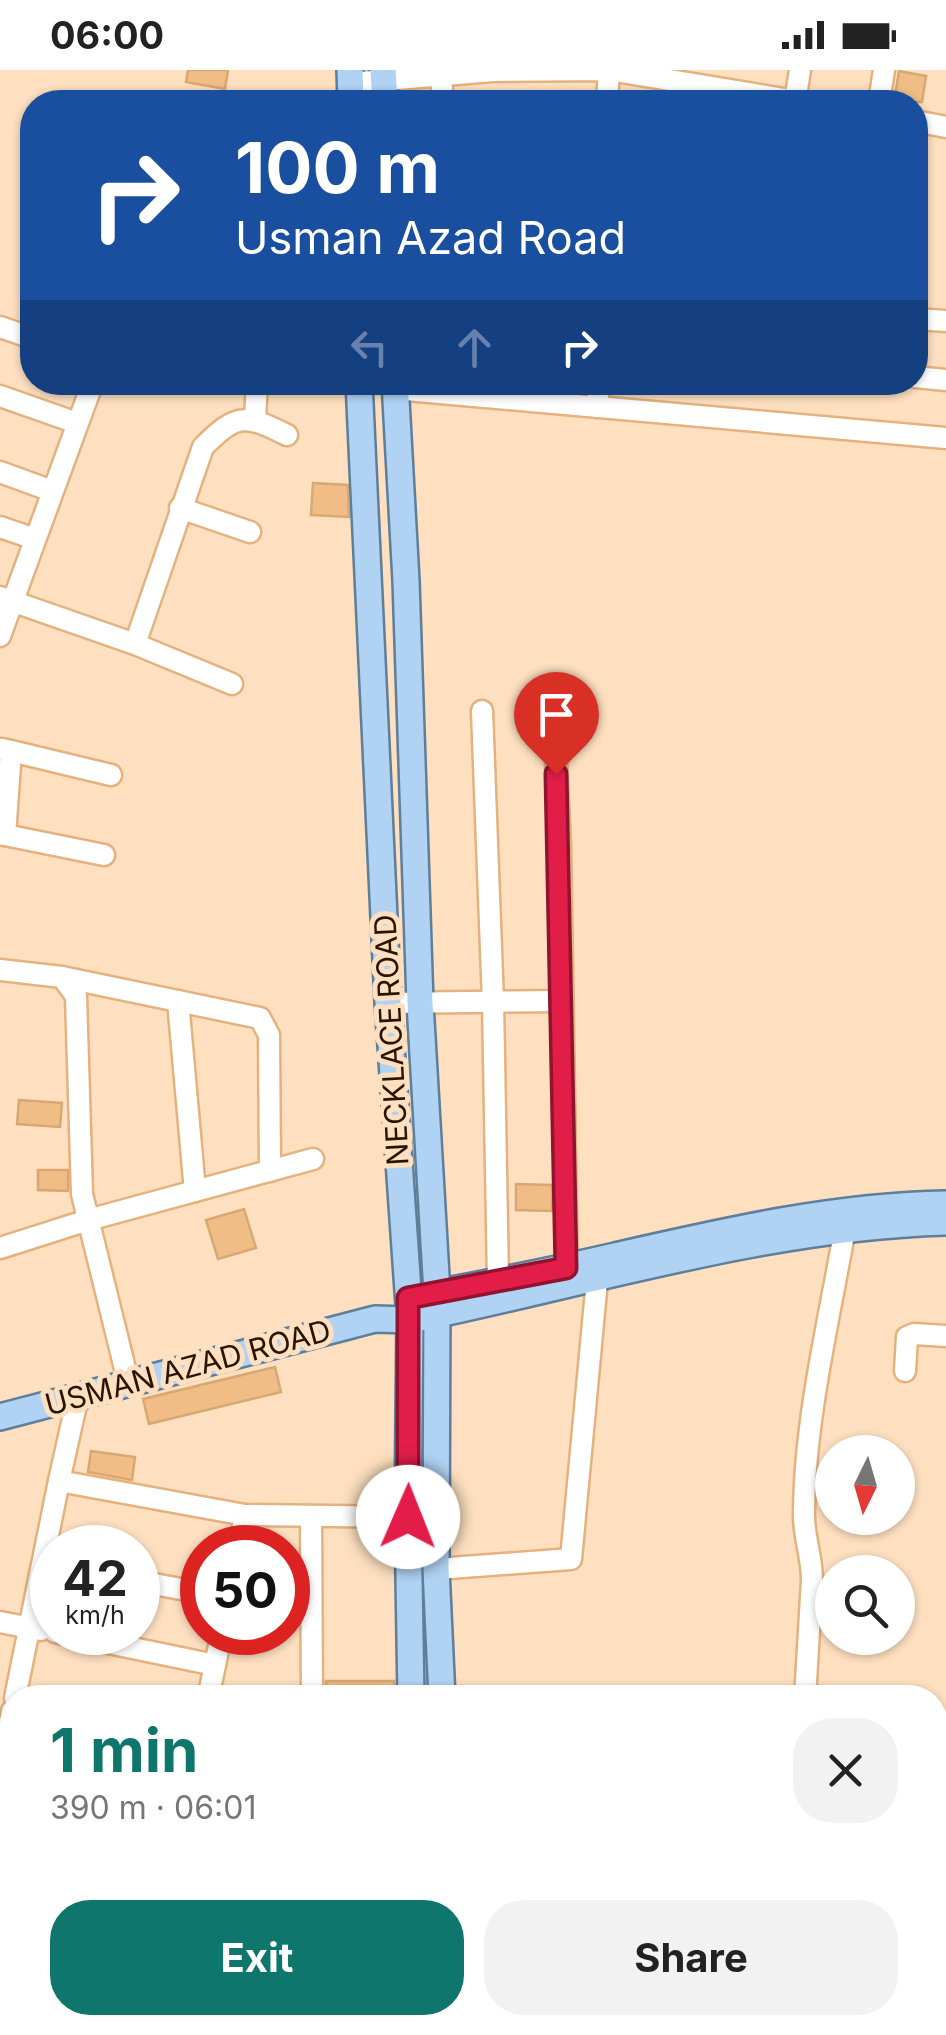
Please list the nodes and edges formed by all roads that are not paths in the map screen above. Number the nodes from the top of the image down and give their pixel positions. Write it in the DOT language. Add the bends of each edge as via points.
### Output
graph roads {
  1 [pos="608,70"];
  2 [pos="492,71"];
  3 [pos="638,73"];
  4 [pos="441,76"];
  5 [pos="384,84"];
  6 [pos="350,85"];
  7 [pos="442,90"];
  8 [pos="683,90"];
  9 [pos="88,395"];
  10 [pos="256,395"];
  11 [pos="360,395"];
  12 [pos="396,395"];
  13 [pos="530,395"];
  14 [pos="598,395"];
  15 [pos="0,396"];
  16 [pos="597,407"];
  17 [pos="254,419"];
  18 [pos="76,423"];
  19 [pos="287,435"];
  20 [pos="946,438"];
  21 [pos="0,472"];
  22 [pos="52,491"];
  23 [pos="180,508"];
  24 [pos="0,527"];
  25 [pos="250,532"];
  26 [pos="34,539"];
  27 [pos="6,599"];
  28 [pos="0,636"];
  29 [pos="135,644"];
  30 [pos="232,684"];
  31 [pos="482,711"];
  32 [pos="554,739"];
  33 [pos="5,750"];
  34 [pos="110,775"];
  35 [pos="2,835"];
  36 [pos="104,855"];
  37 [pos="0,970"];
  38 [pos="62,977"];
  39 [pos="178,1001"];
  40 [pos="561,1001"];
  41 [pos="493,1002"];
  42 [pos="388,1003"];
  43 [pos="420,1003"];
  44 [pos="313,1159"];
  45 [pos="270,1171"];
  46 [pos="195,1191"];
  47 [pos="946,1204"];
  48 [pos="88,1220"];
  49 [pos="946,1222"];
  50 [pos="846,1228"];
  51 [pos="0,1248"];
  52 [pos="567,1277"];
  53 [pos="597,1280"];
  54 [pos="498,1281"];
  55 [pos="437,1304"];
  56 [pos="410,1309"];
  57 [pos="946,1336"];
  58 [pos="905,1371"];
  59 [pos="129,1385"];
  60 [pos="78,1396"];
  61 [pos="0,1418"];
  62 [pos="60,1481"];
  63 [pos="245,1515"];
  64 [pos="311,1516"];
  65 [pos="408,1517"];
  66 [pos="54,1525"];
  67 [pos="243,1525"];
  68 [pos="436,1569"];
  69 [pos="0,1622"];
  70 [pos="30,1627"];
  71 [pos="160,1654"];
  72 [pos="217,1655"];
  73 [pos="215,1665"];
  74 [pos="16,1685"];
  75 [pos="211,1685"];
  76 [pos="312,1685"];
  77 [pos="411,1685"];
  78 [pos="441,1685"];
  79 [pos="805,1685"];
  1 -- 2 [label="street"];
  1 -- 3 [label="street"];
  2 -- 4 [label="street"];
  3 -- 8 [label="street"];
  4 -- 5 [label="street"];
  4 -- 7 [label="street"];
  5 -- 6 [label="street"];
  9 -- 18 [label="street"];
  10 -- 17 [label="street"];
  11 -- 42 [label="main road, NECKLACE ROAD"];
  12 -- 43 [label="main road, NECKLACE ROAD"];
  13 -- 16 [label="street"];
  14 -- 16 [label="street"];
  15 -- 18 [label="street"];
  16 -- 20 [label="street"];
  17 -- 19 [label="street"];
  17 -- 23 [label="street" via="226,423 203,447"];
  18 -- 22 [label="street"];
  21 -- 22 [label="street"];
  22 -- 26 [label="street"];
  23 -- 25 [label="street"];
  23 -- 29 [label="street"];
  24 -- 26 [label="street"];
  26 -- 27 [label="street"];
  27 -- 28 [label="street"];
  27 -- 29 [label="street"];
  29 -- 30 [label="street"];
  31 -- 41 [label="street"];
  32 -- 40 [label="street"];
  33 -- 34 [label="street"];
  33 -- 35 [label="street"];
  35 -- 36 [label="street"];
  37 -- 38 [label="street"];
  38 -- 39 [label="street"];
  38 -- 48 [label="street" via="78,1008"];
  39 -- 45 [label="street" via="249,1013 266,1026"];
  39 -- 46 [label="street"];
  40 -- 41 [label="street"];
  40 -- 52 [label="street"];
  41 -- 43 [label="street"];
  41 -- 54 [label="street"];
  42 -- 43 [label="street"];
  42 -- 56 [label="main road, NECKLACE ROAD"];
  43 -- 55 [label="main road, NECKLACE ROAD"];
  44 -- 45 [label="street"];
  45 -- 46 [label="street"];
  46 -- 48 [label="street"];
  47 -- 52 [label="main road, USMAN AZAD ROAD" via="756,1224"];
  48 -- 51 [label="street"];
  48 -- 59 [label="street"];
  49 -- 50 [label="main road, USMAN AZAD ROAD"];
  50 -- 53 [label="main road, USMAN AZAD ROAD"];
  50 -- 79 [label="street" via="806,1464 804,1530 812,1580"];
  52 -- 53 [label="main road, USMAN AZAD ROAD"];
  52 -- 54 [label="main road, USMAN AZAD ROAD"];
  52 -- 55 [label="main road, USMAN AZAD ROAD"];
  53 -- 68 [label="street" via="571,1559"];
  54 -- 55 [label="main road, USMAN AZAD ROAD"];
  55 -- 56 [label="main road, USMAN AZAD ROAD"];
  55 -- 68 [label="main road, NECKLACE ROAD"];
  56 -- 59 [label="main road, USMAN AZAD ROAD"];
  56 -- 65 [label="main road, NECKLACE ROAD"];
  57 -- 58 [label="street" via="907,1337"];
  59 -- 60 [label="main road, USMAN AZAD ROAD"];
  60 -- 61 [label="main road, USMAN AZAD ROAD"];
  60 -- 62 [label="street"];
  62 -- 63 [label="street"];
  62 -- 66 [label="street"];
  63 -- 64 [label="street"];
  63 -- 67 [label="street"];
  64 -- 65 [label="street"];
  64 -- 76 [label="street"];
  65 -- 77 [label="main road, NECKLACE ROAD"];
  68 -- 78 [label="main road, NECKLACE ROAD"];
  69 -- 70 [label="street"];
  70 -- 74 [label="street"];
  71 -- 73 [label="street"];
  72 -- 73 [label="street"];
  73 -- 75 [label="street"];
}
